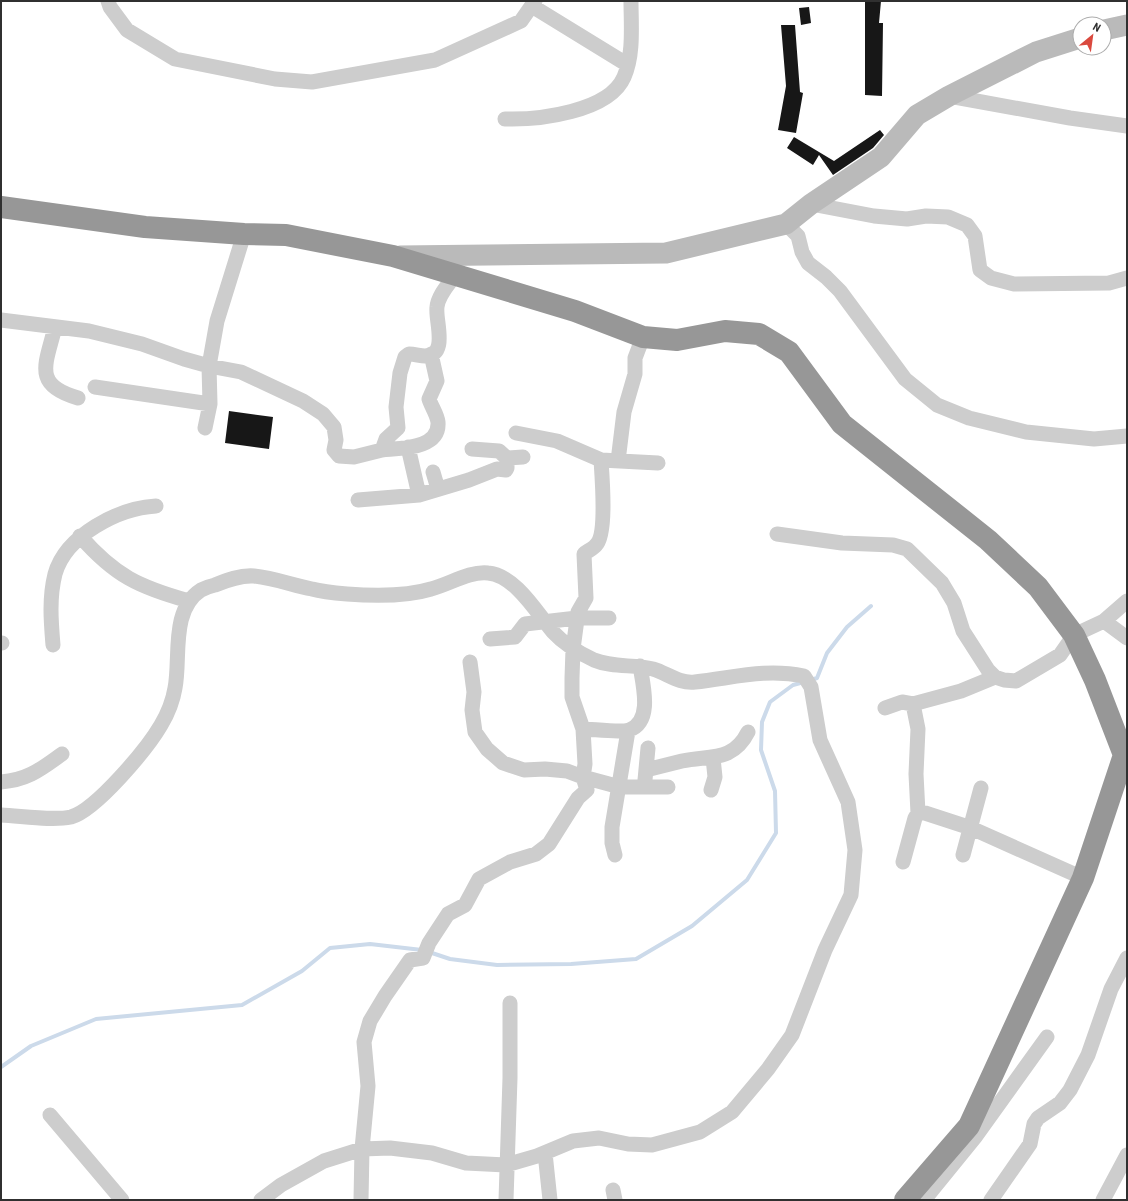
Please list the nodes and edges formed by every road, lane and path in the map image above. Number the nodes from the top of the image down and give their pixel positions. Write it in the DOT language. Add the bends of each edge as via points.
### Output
graph roads {
  1 [pos="108,1"];
  2 [pos="631,1"];
  3 [pos="533,4"];
  4 [pos="1127,25"];
  5 [pos="1112,28"];
  6 [pos="1072,41"];
  7 [pos="628,65"];
  8 [pos="949,96"];
  9 [pos="505,119"];
  10 [pos="1127,126"];
  11 [pos="811,204"];
  12 [pos="1,207"];
  13 [pos="786,224"];
  14 [pos="244,234"];
  15 [pos="393,256"];
  16 [pos="455,275"];
  17 [pos="1127,278"];
  18 [pos="1,320"];
  19 [pos="55,327"];
  20 [pos="643,337"];
  21 [pos="431,354"];
  22 [pos="209,366"];
  23 [pos="95,387"];
  24 [pos="78,398"];
  25 [pos="210,404"];
  26 [pos="205,428"];
  27 [pos="516,433"];
  28 [pos="1127,436"];
  29 [pos="408,447"];
  30 [pos="472,449"];
  31 [pos="382,450"];
  32 [pos="523,457"];
  33 [pos="507,458"];
  34 [pos="601,460"];
  35 [pos="618,461"];
  36 [pos="658,463"];
  37 [pos="433,472"];
  38 [pos="438,489"];
  39 [pos="418,495"];
  40 [pos="358,500"];
  41 [pos="156,506"];
  42 [pos="777,534"];
  43 [pos="80,536"];
  44 [pos="189,600"];
  45 [pos="1127,601"];
  46 [pos="577,618"];
  47 [pos="609,618"];
  48 [pos="545,621"];
  49 [pos="1104,621"];
  50 [pos="1074,635"];
  51 [pos="1127,638"];
  52 [pos="490,639"];
  53 [pos="53,645"];
  54 [pos="573,649"];
  55 [pos="470,662"];
  56 [pos="640,666"];
  57 [pos="995,677"];
  58 [pos="913,704"];
  59 [pos="885,708"];
  60 [pos="583,729"];
  61 [pos="628,731"];
  62 [pos="748,732"];
  63 [pos="648,748"];
  64 [pos="62,754"];
  65 [pos="1126,756"];
  66 [pos="713,758"];
  67 [pos="646,770"];
  68 [pos="583,777"];
  69 [pos="1,782"];
  70 [pos="620,787"];
  71 [pos="644,787"];
  72 [pos="668,787"];
  73 [pos="981,788"];
  74 [pos="711,790"];
  75 [pos="918,813"];
  76 [pos="1,815"];
  77 [pos="971,828"];
  78 [pos="615,854"];
  79 [pos="963,855"];
  80 [pos="903,862"];
  81 [pos="1083,878"];
  82 [pos="1127,958"];
  83 [pos="510,1003"];
  84 [pos="1047,1037"];
  85 [pos="50,1115"];
  86 [pos="362,1149"];
  87 [pos="545,1153"];
  88 [pos="1127,1155"];
  89 [pos="506,1165"];
  90 [pos="122,1200"];
  91 [pos="261,1200"];
  92 [pos="360,1200"];
  93 [pos="506,1200"];
  94 [pos="550,1200"];
  95 [pos="906,1200"];
  96 [pos="924,1200"];
  97 [pos="991,1200"];
  98 [pos="1103,1200"];
  1 -- 3 [label="street" via="127,30 175,59 275,79 312,82 435,60 521,21"];
  2 -- 7 [label="street"];
  3 -- 7 [label="street"];
  4 -- 5 [label="street"];
  6 -- 8 [label="street" via="1036,52"];
  7 -- 9 [label="street" via="619,86 603,98 575,111 528,120"];
  8 -- 10 [label="street"];
  8 -- 11 [label="street" via="917,115 881,158"];
  11 -- 13 [label="street"];
  11 -- 17 [label="street" via="874,216 907,219 926,216 948,217 967,225 975,236 980,270 991,278 1014,284 1109,283"];
  12 -- 14 [label="highway" via="146,227"];
  13 -- 15 [label="street" via="666,252"];
  13 -- 28 [label="street" via="798,236 808,264 840,291 905,379 937,406 969,418 1026,432 1094,439"];
  14 -- 15 [label="highway" via="286,235"];
  14 -- 22 [label="street" via="216,321"];
  15 -- 16 [label="highway"];
  16 -- 20 [label="highway" via="575,311"];
  16 -- 21 [label="street" via="436,307 439,344"];
  18 -- 19 [label="street"];
  19 -- 22 [label="street" via="89,331 135,342"];
  19 -- 24 [label="street" via="45,369 47,380 55,389"];
  20 -- 35 [label="street" via="635,358 635,374 624,412"];
  20 -- 50 [label="highway" via="677,340 725,331 759,334 789,352 842,424 988,540 1038,587"];
  21 -- 29 [label="street" via="437,381 429,399 438,420 436,434 430,442"];
  21 -- 31 [label="street" via="409,354 405,357 397,401 398,428 386,439"];
  22 -- 25 [label="street"];
  22 -- 31 [label="street" via="241,372 303,401 323,414 334,427 334,450 339,456 354,457"];
  23 -- 25 [label="street"];
  25 -- 26 [label="street"];
  27 -- 34 [label="street" via="557,440"];
  29 -- 31 [label="street"];
  29 -- 39 [label="street"];
  30 -- 33 [label="street" via="494,449 504,453"];
  32 -- 33 [label="street"];
  33 -- 38 [label="street" via="506,470 497,469"];
  34 -- 35 [label="street"];
  34 -- 46 [label="street" via="601,536 597,545 584,554 586,598"];
  35 -- 36 [label="street"];
  37 -- 38 [label="street"];
  38 -- 39 [label="street"];
  39 -- 40 [label="street"];
  41 -- 43 [label="street" via="141,506 104,520"];
  42 -- 57 [label="street" via="842,543 893,545 907,549 942,582 954,603 963,631"];
  43 -- 44 [label="street" via="119,574 155,591"];
  43 -- 53 [label="street" via="55,573 50,602"];
  44 -- 48 [label="street" via="201,590 231,579 252,576 279,580 312,590 348,594 403,594 431,590 473,574 489,573 503,577 515,586"];
  44 -- 76 [label="street" via="177,644 175,690 161,725 117,780 90,807 74,816 56,819"];
  45 -- 49 [label="street"];
  46 -- 47 [label="street"];
  46 -- 48 [label="street"];
  46 -- 54 [label="street"];
  48 -- 52 [label="street" via="525,624 511,639"];
  48 -- 54 [label="street" via="554,633"];
  49 -- 50 [label="street"];
  49 -- 51 [label="street"];
  50 -- 57 [label="street" via="1060,655 1016,681"];
  50 -- 65 [label="highway"];
  54 -- 56 [label="street" via="596,661 618,667"];
  54 -- 60 [label="street" via="572,697"];
  55 -- 68 [label="street" via="475,732 487,749 503,763 524,770 556,769"];
  56 -- 61 [label="street" via="644,712 640,724"];
  56 -- 87 [label="street" via="656,670 669,678 692,683 774,672 808,682 820,740 848,802 854,850 852,895 825,950 792,1035 732,1112 700,1132 652,1145 628,1144 599,1138 573,1141"];
  57 -- 58 [label="street" via="961,691"];
  58 -- 59 [label="street" via="902,702"];
  58 -- 75 [label="street" via="918,729"];
  60 -- 61 [label="street"];
  60 -- 68 [label="street"];
  61 -- 70 [label="street"];
  62 -- 66 [label="street" via="742,743 725,755"];
  63 -- 67 [label="street"];
  64 -- 69 [label="street" via="41,769 17,780"];
  65 -- 81 [label="highway"];
  66 -- 67 [label="street" via="683,761"];
  66 -- 74 [label="street" via="714,777"];
  67 -- 71 [label="street"];
  68 -- 70 [label="street"];
  68 -- 86 [label="street" via="587,790 578,798 548,844 536,854 510,862 479,879 465,905 448,914 429,943 423,958 410,960 385,996 370,1022 364,1042 368,1086"];
  70 -- 71 [label="street"];
  70 -- 78 [label="street" via="612,827"];
  71 -- 72 [label="street"];
  73 -- 77 [label="street"];
  75 -- 77 [label="street"];
  75 -- 80 [label="street"];
  77 -- 79 [label="street"];
  77 -- 81 [label="street"];
  81 -- 95 [label="highway" via="969,1126"];
  82 -- 97 [label="street" via="1111,989 1088,1055 1070,1090 1060,1103 1038,1118 1034,1124 1030,1144"];
  83 -- 89 [label="street"];
  84 -- 96 [label="street" via="976,1136"];
  85 -- 90 [label="street"];
  86 -- 89 [label="street" via="432,1153 466,1163"];
  86 -- 91 [label="street" via="324,1161 281,1185"];
  86 -- 92 [label="street"];
  87 -- 89 [label="street"];
  87 -- 94 [label="street"];
  88 -- 98 [label="street"];
  89 -- 93 [label="street"];
}
